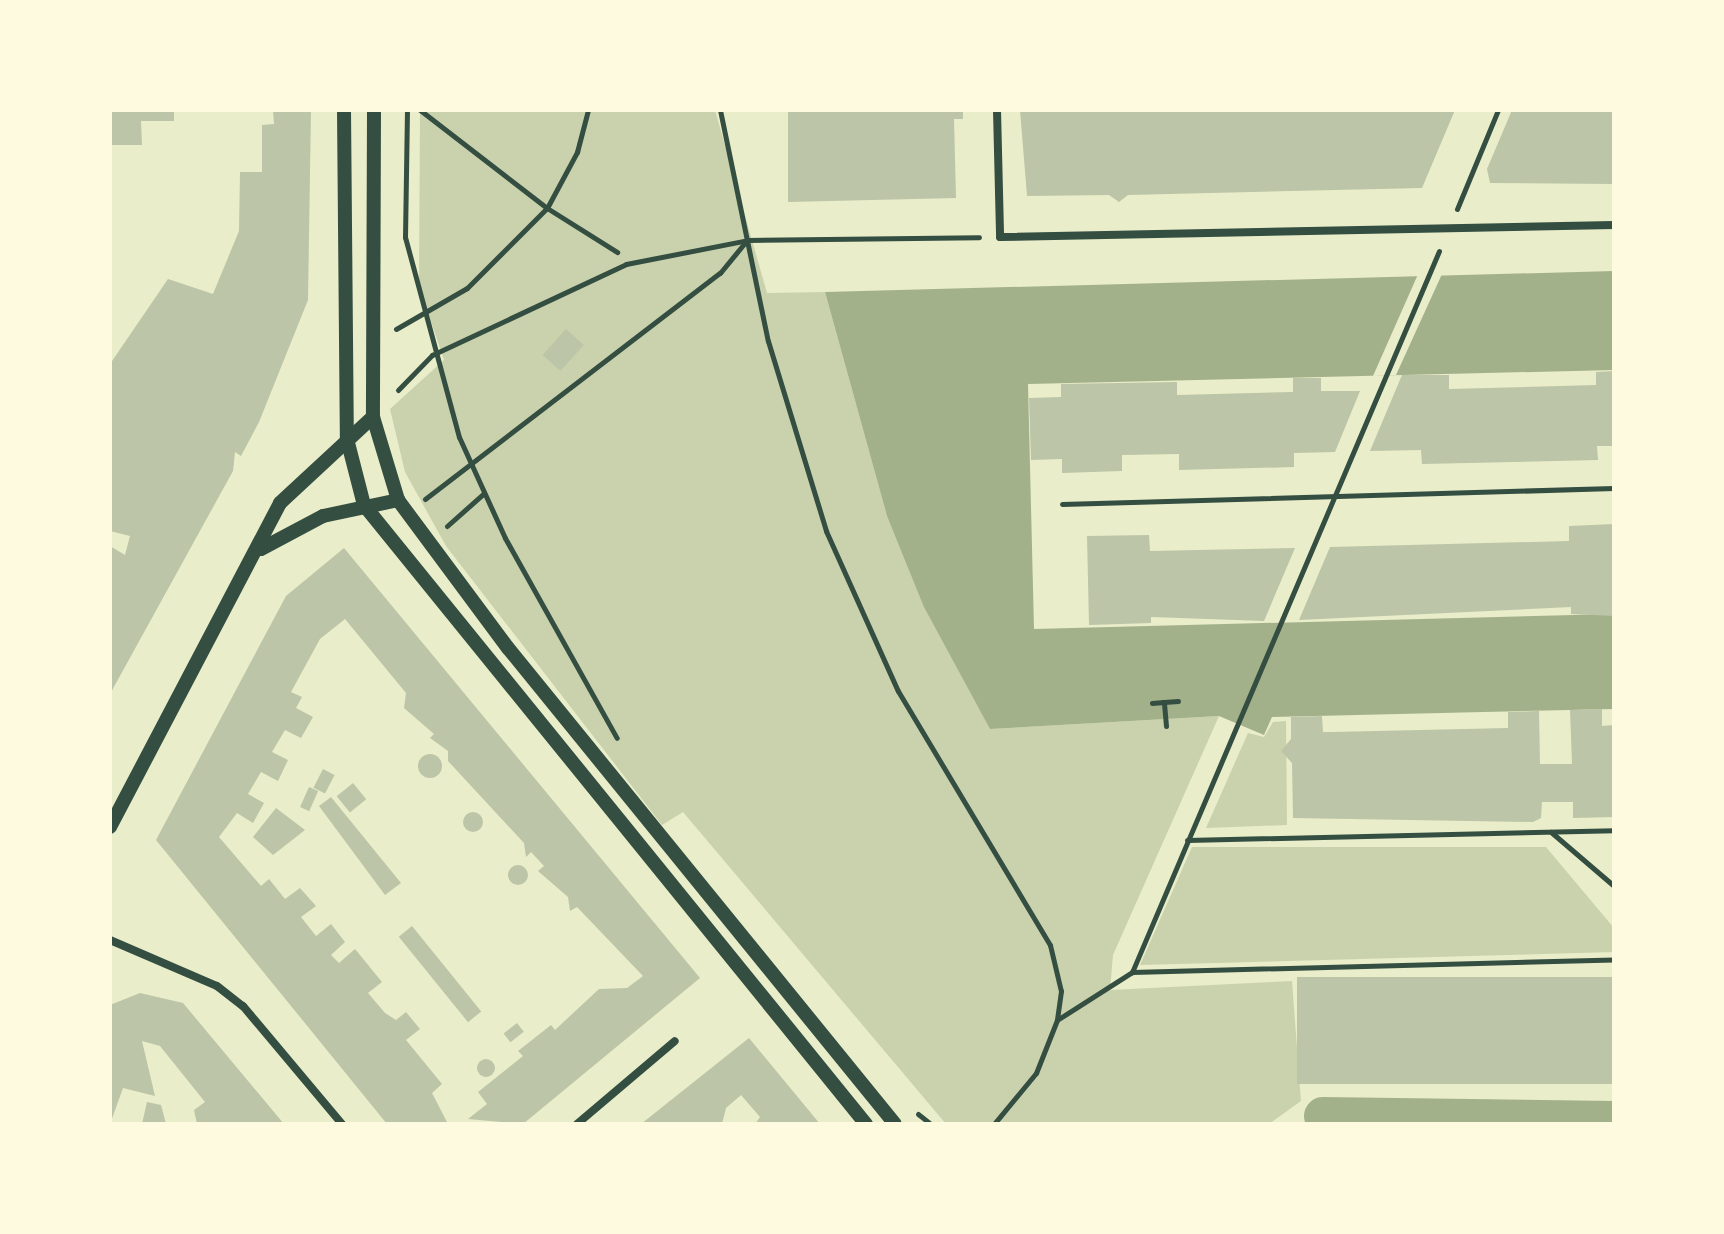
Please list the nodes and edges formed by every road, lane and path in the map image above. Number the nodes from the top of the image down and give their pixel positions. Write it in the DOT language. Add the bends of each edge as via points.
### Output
graph roads {
  1 [pos="344,110"];
  2 [pos="374,110"];
  3 [pos="407,110"];
  4 [pos="420,110"];
  5 [pos="588,110"];
  6 [pos="720,110"];
  7 [pos="997,110"];
  8 [pos="1498,110"];
  9 [pos="547,208"];
  10 [pos="1614,225"];
  11 [pos="1450,226"];
  12 [pos="1000,237"];
  13 [pos="748,240"];
  14 [pos="617,252"];
  15 [pos="420,313"];
  16 [pos="373,345"];
  17 [pos="432,355"];
  18 [pos="373,417"];
  19 [pos="347,439"];
  20 [pos="471,469"];
  21 [pos="1614,488"];
  22 [pos="1337,492"];
  23 [pos="398,500"];
  24 [pos="1062,504"];
  25 [pos="364,505"];
  26 [pos="261,549"];
  27 [pos="1178,701"];
  28 [pos="1164,702"];
  29 [pos="1152,703"];
  30 [pos="1166,726"];
  31 [pos="621,744"];
  32 [pos="110,827"];
  33 [pos="1614,830"];
  34 [pos="1550,831"];
  35 [pos="1187,840"];
  36 [pos="1614,886"];
  37 [pos="110,940"];
  38 [pos="1614,959"];
  39 [pos="1132,972"];
  40 [pos="1057,1020"];
  41 [pos="675,1041"];
  42 [pos="342,1124"];
  43 [pos="577,1124"];
  44 [pos="866,1124"];
  45 [pos="895,1124"];
  46 [pos="994,1124"];
  1 -- 19 [label="street"];
  2 -- 16 [label="street"];
  3 -- 15 [label="path" via="405,237"];
  4 -- 9 [label="path"];
  5 -- 9 [label="path" via="577,152"];
  6 -- 13 [label="path"];
  7 -- 12 [label="street"];
  8 -- 11 [label="path"];
  9 -- 14 [label="path"];
  9 -- 15 [label="path" via="467,288"];
  10 -- 11 [label="street"];
  11 -- 12 [label="street"];
  11 -- 22 [label="path"];
  12 -- 13 [label="path"];
  13 -- 17 [label="path" via="626,264"];
  13 -- 20 [label="path" via="720,273"];
  13 -- 40 [label="path" via="768,341 826,531 898,691 1035,911 1061,991"];
  15 -- 16 [label="path"];
  15 -- 17 [label="path"];
  16 -- 18 [label="street"];
  17 -- 18 [label="path"];
  17 -- 20 [label="path"];
  18 -- 19 [label="street"];
  18 -- 23 [label="street"];
  19 -- 25 [label="street"];
  19 -- 26 [label="street" via="297,481"];
  20 -- 23 [label="path" via="425,499"];
  20 -- 31 [label="path"];
  21 -- 22 [label="path"];
  22 -- 24 [label="path"];
  22 -- 35 [label="path" via="1283,622 1229,731"];
  23 -- 25 [label="street"];
  23 -- 45 [label="street" via="508,648"];
  25 -- 26 [label="street" via="323,516"];
  25 -- 44 [label="street"];
  26 -- 32 [label="street"];
  27 -- 28 [label="path"];
  28 -- 29 [label="path"];
  28 -- 30 [label="path"];
  33 -- 34 [label="path"];
  34 -- 35 [label="path"];
  34 -- 36 [label="path"];
  35 -- 39 [label="path"];
  37 -- 42 [label="street" via="217,986 243,1006"];
  38 -- 39 [label="path"];
  39 -- 40 [label="path"];
  40 -- 46 [label="path" via="1036,1073"];
  41 -- 43 [label="street"];
}
